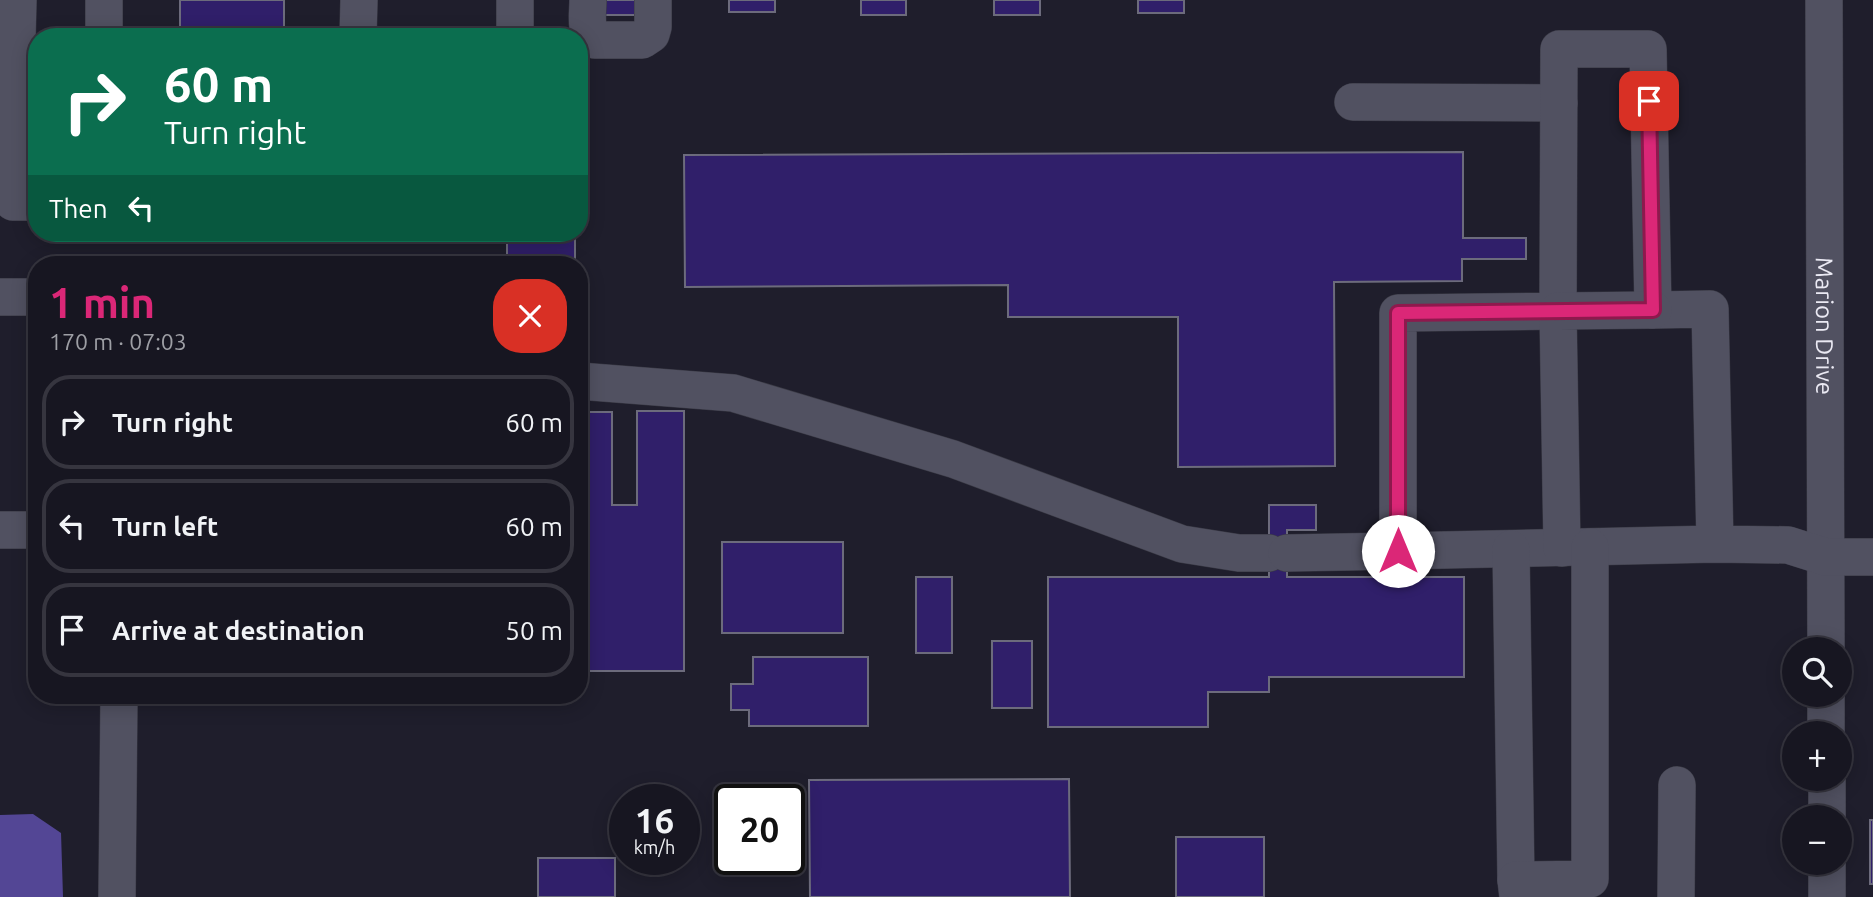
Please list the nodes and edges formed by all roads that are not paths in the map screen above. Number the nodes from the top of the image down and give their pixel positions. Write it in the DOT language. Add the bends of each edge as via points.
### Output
graph roads {
  1 [pos="18,0"];
  2 [pos="104,0"];
  3 [pos="359,0"];
  4 [pos="515,0"];
  5 [pos="589,0"];
  6 [pos="653,0"];
  7 [pos="1824,0"];
  8 [pos="104,28"];
  9 [pos="358,28"];
  10 [pos="515,28"];
  11 [pos="1353,102"];
  12 [pos="1559,103"];
  13 [pos="28,202"];
  14 [pos="0,297"];
  15 [pos="28,297"];
  16 [pos="1653,310"];
  17 [pos="1558,311"];
  18 [pos="588,382"];
  19 [pos="0,530"];
  20 [pos="28,530"];
  21 [pos="1715,544"];
  22 [pos="1576,547"];
  23 [pos="1511,549"];
  24 [pos="1398,551"];
  25 [pos="1826,557"];
  26 [pos="1873,557"];
  27 [pos="1826,637"];
  28 [pos="119,704"];
  29 [pos="1677,785"];
  30 [pos="1827,875"];
  31 [pos="1517,889"];
  32 [pos="117,897"];
  33 [pos="1676,897"];
  34 [pos="1827,897"];
  1 -- 13 [label="street" via="13,202"];
  2 -- 8 [label="street"];
  3 -- 9 [label="street"];
  4 -- 10 [label="street"];
  5 -- 6 [label="street" via="588,27 595,40 642,40 652,34"];
  7 -- 25 [label="street, Marion Drive"];
  11 -- 12 [label="street"];
  12 -- 16 [label="street" via="1559,49 1648,49"];
  12 -- 17 [label="street"];
  14 -- 15 [label="street"];
  16 -- 17 [label="street"];
  16 -- 21 [label="street" via="1710,309"];
  17 -- 22 [label="street"];
  17 -- 24 [label="street" via="1398,313"];
  18 -- 24 [label="street" via="733,393 953,459 1182,544 1239,553"];
  19 -- 20 [label="street"];
  21 -- 22 [label="street"];
  21 -- 25 [label="street" via="1788,545"];
  22 -- 23 [label="street"];
  22 -- 31 [label="street" via="1590,879"];
  23 -- 24 [label="street"];
  23 -- 31 [label="street"];
  25 -- 26 [label="street"];
  25 -- 27 [label="street, Marion Drive"];
  28 -- 32 [label="street"];
  29 -- 33 [label="street"];
  30 -- 34 [label="street"];
}
